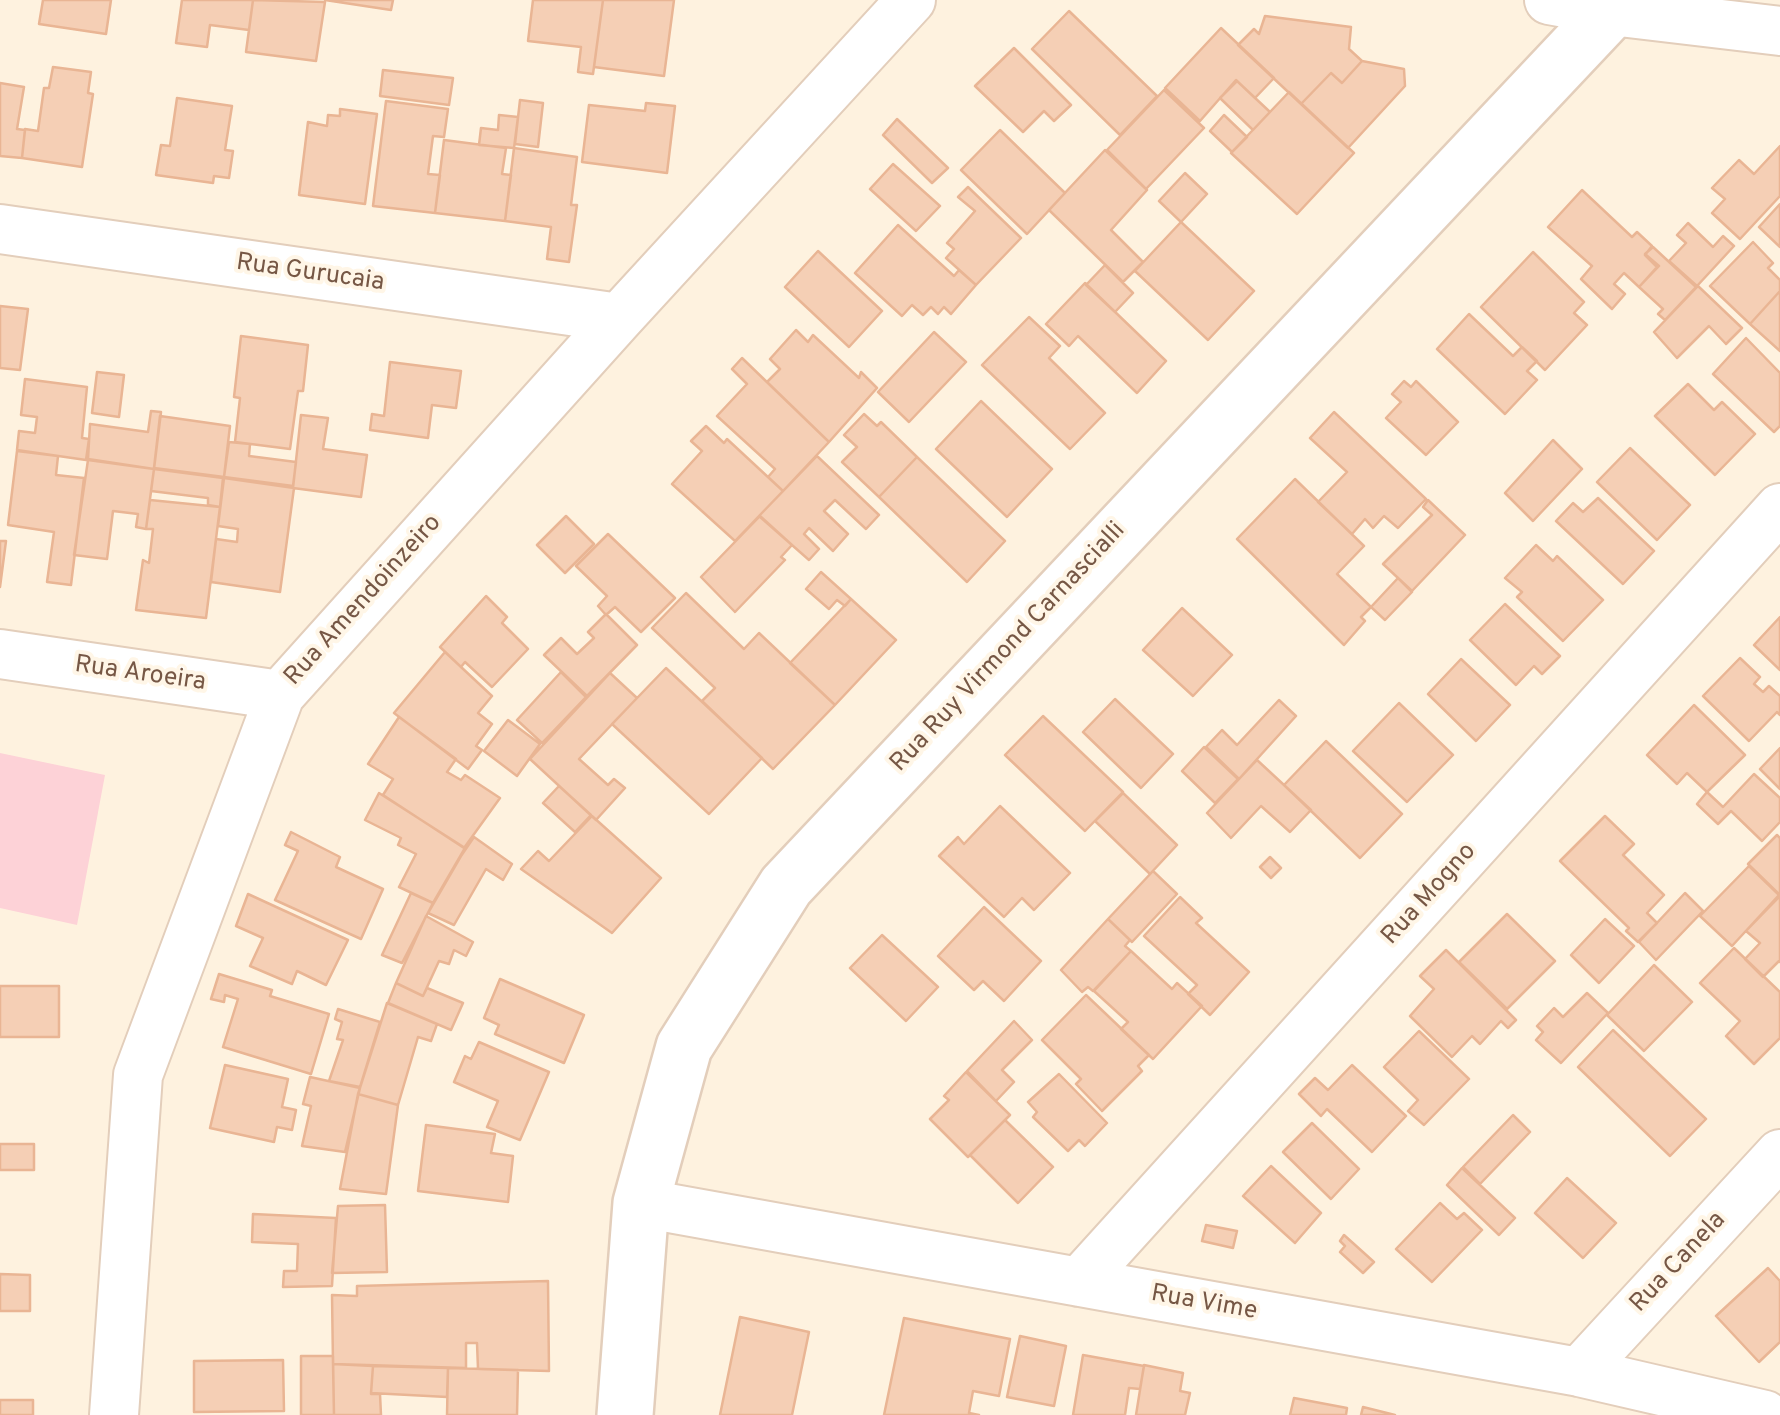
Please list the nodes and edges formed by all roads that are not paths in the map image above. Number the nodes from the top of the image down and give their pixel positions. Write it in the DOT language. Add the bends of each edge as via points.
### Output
graph roads {
  1 [pos="911,0"];
  2 [pos="1550,0"];
  3 [pos="1616,5"];
  4 [pos="1780,31"];
  5 [pos="0,229"];
  6 [pos="620,318"];
  7 [pos="1780,508"];
  8 [pos="0,654"];
  9 [pos="280,695"];
  10 [pos="1780,1154"];
  11 [pos="641,1203"];
  12 [pos="1079,1282"];
  13 [pos="1579,1372"];
  14 [pos="114,1415"];
  15 [pos="626,1415"];
  16 [pos="1765,1415"];
  1 -- 6 [label="street, Rua Amendoinzeiro"];
  2 -- 3 [label="street"];
  3 -- 4 [label="street"];
  3 -- 11 [label="street, Rua Ruy Virmond Carnascialli" via="786,886 684,1047"];
  5 -- 6 [label="street, Rua Gurucaia"];
  6 -- 9 [label="street, Rua Amendoinzeiro"];
  7 -- 12 [label="street, Rua Mogno"];
  8 -- 9 [label="street, Rua Aroeira"];
  9 -- 14 [label="street, Rua Amendoinzeiro" via="138,1075"];
  10 -- 13 [label="street, Rua Canela"];
  11 -- 12 [label="street, Rua Vime"];
  11 -- 15 [label="street, Rua Ruy Virmond Carnascialli"];
  12 -- 13 [label="street, Rua Vime"];
  13 -- 16 [label="street, Rua Vime"];
}
